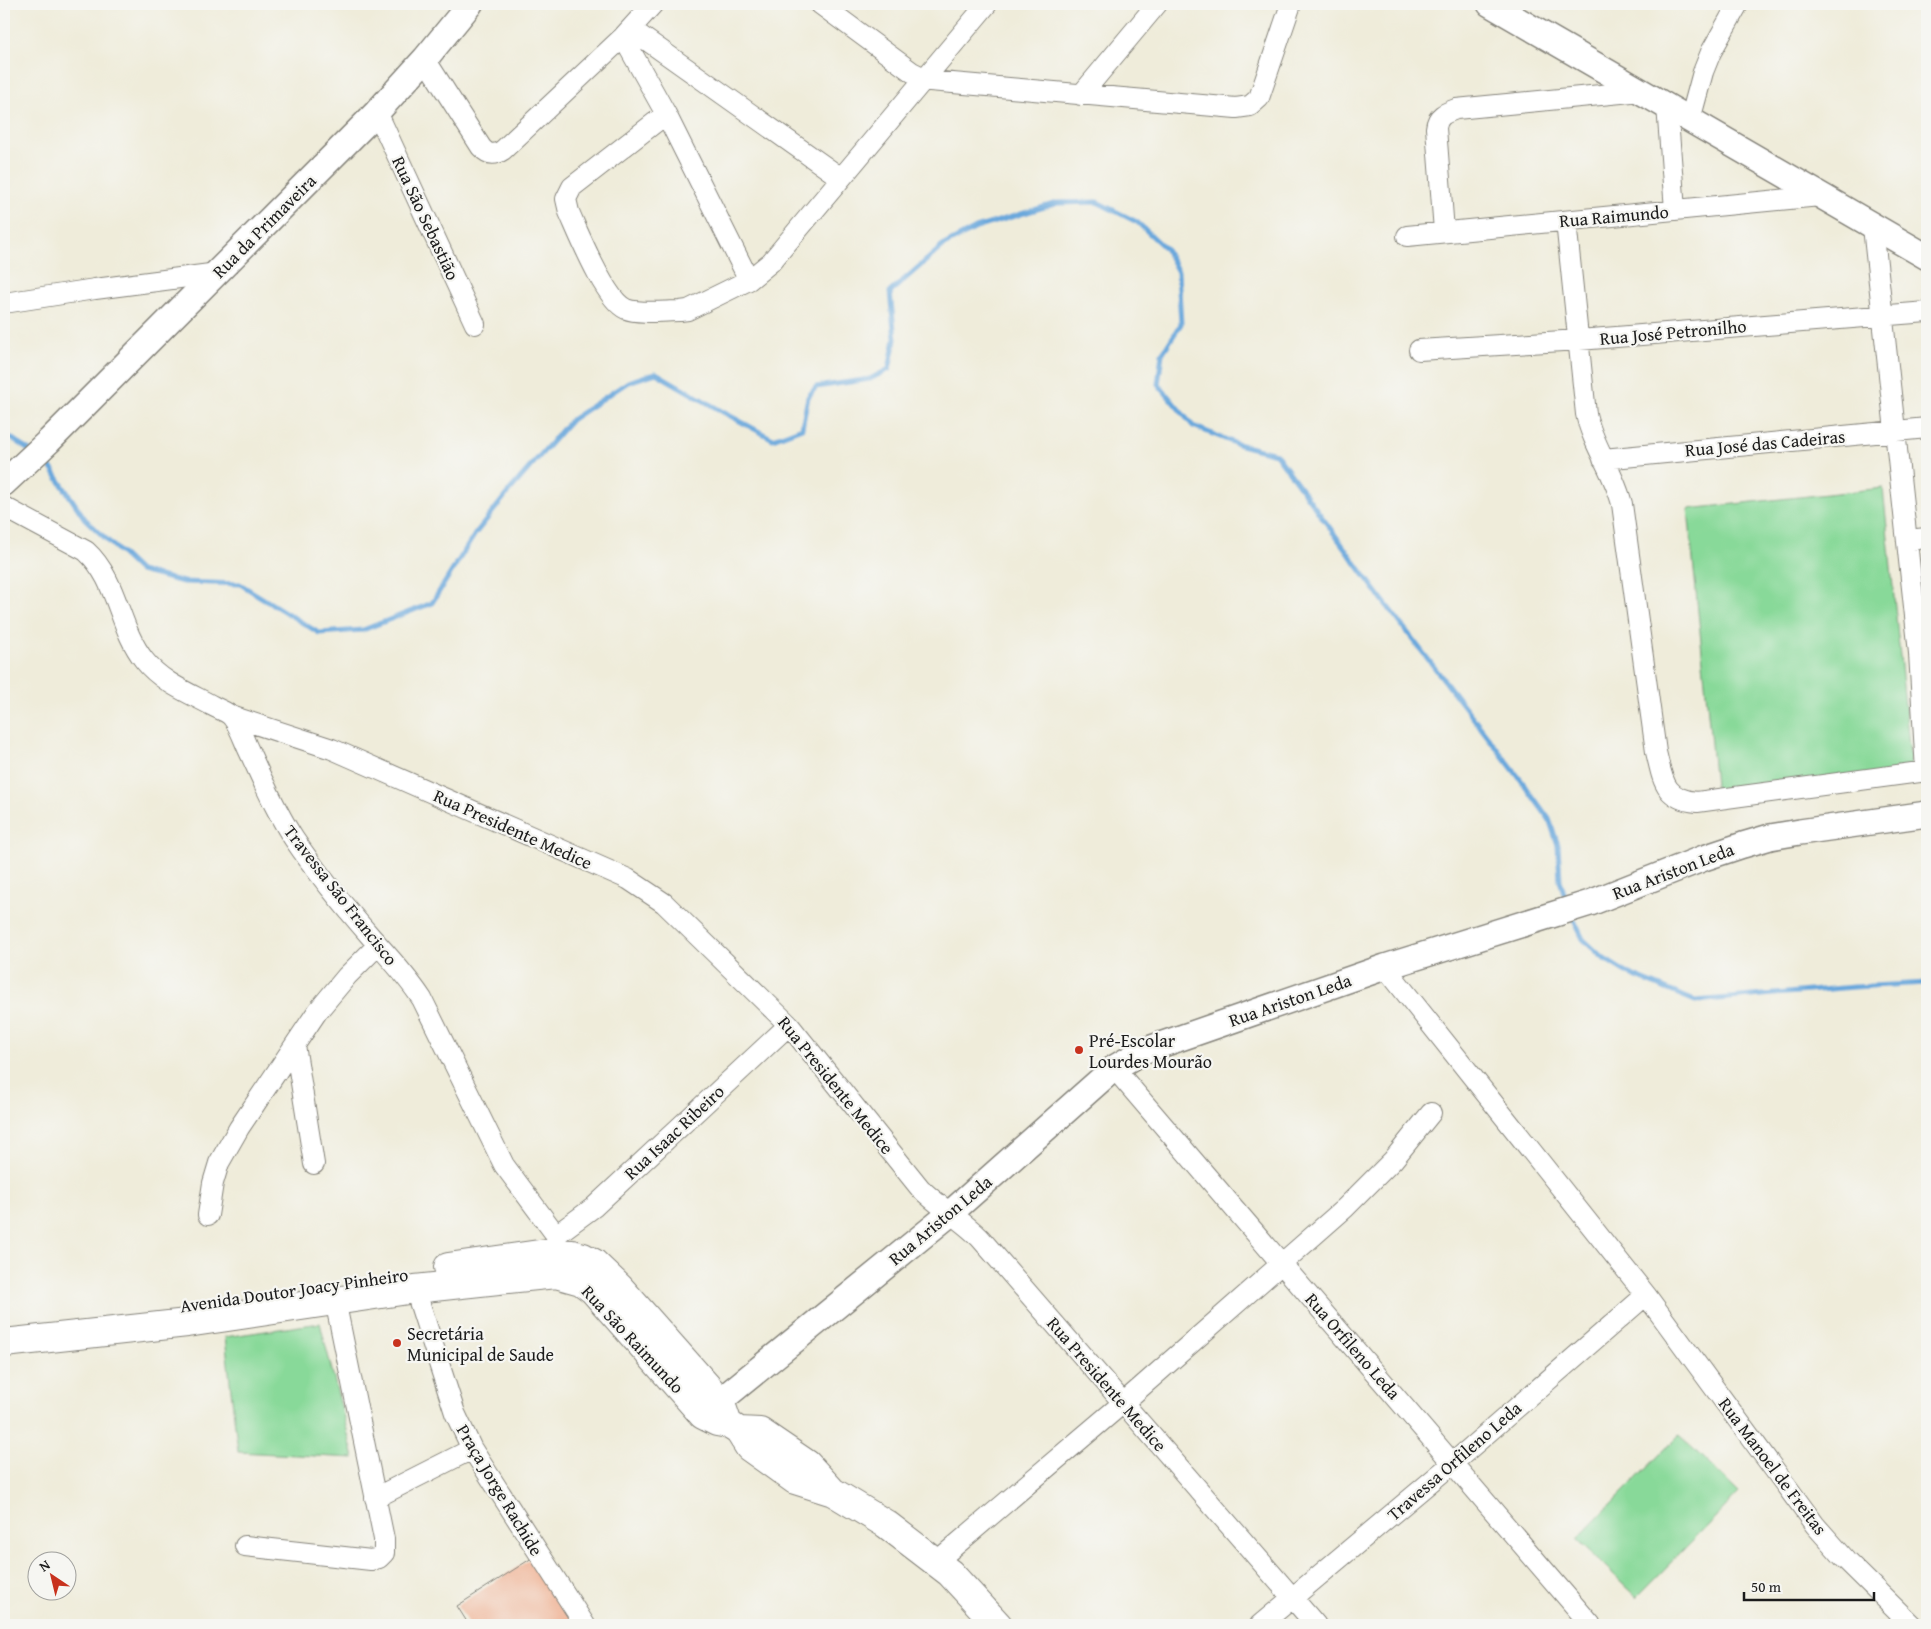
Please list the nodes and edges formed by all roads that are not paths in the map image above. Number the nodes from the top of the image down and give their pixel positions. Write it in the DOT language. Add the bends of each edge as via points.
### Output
graph roads {
  1 [pos="470,4"];
  2 [pos="653,4"];
  3 [pos="820,4"];
  4 [pos="987,4"];
  5 [pos="1157,4"];
  6 [pos="1291,4"];
  7 [pos="1490,4"];
  8 [pos="1738,4"];
  9 [pos="627,33"];
  10 [pos="425,60"];
  11 [pos="924,79"];
  12 [pos="1642,92"];
  13 [pos="1081,95"];
  14 [pos="1667,106"];
  15 [pos="377,112"];
  16 [pos="666,114"];
  17 [pos="1690,120"];
  18 [pos="841,178"];
  19 [pos="1820,196"];
  20 [pos="1676,210"];
  21 [pos="1566,221"];
  22 [pos="1873,227"];
  23 [pos="1444,231"];
  24 [pos="1407,236"];
  25 [pos="1927,257"];
  26 [pos="218,273"];
  27 [pos="749,280"];
  28 [pos="4,303"];
  29 [pos="1927,312"];
  30 [pos="1883,315"];
  31 [pos="475,324"];
  32 [pos="1579,340"];
  33 [pos="1419,350"];
  34 [pos="1927,428"];
  35 [pos="1894,431"];
  36 [pos="1603,459"];
  37 [pos="4,483"];
  38 [pos="4,507"];
  39 [pos="1927,538"];
  40 [pos="1906,540"];
  41 [pos="1923,653"];
  42 [pos="232,716"];
  43 [pos="1926,771"];
  44 [pos="1927,814"];
  45 [pos="378,945"];
  46 [pos="1385,967"];
  47 [pos="789,1026"];
  48 [pos="295,1045"];
  49 [pos="1114,1068"];
  50 [pos="1431,1112"];
  51 [pos="314,1164"];
  52 [pos="950,1213"];
  53 [pos="208,1215"];
  54 [pos="564,1255"];
  55 [pos="1282,1263"];
  56 [pos="415,1289"];
  57 [pos="1646,1295"];
  58 [pos="335,1300"];
  59 [pos="120,1321"];
  60 [pos="4,1324"];
  61 [pos="4,1343"];
  62 [pos="1123,1403"];
  63 [pos="723,1418"];
  64 [pos="472,1448"];
  65 [pos="1453,1463"];
  66 [pos="375,1498"];
  67 [pos="245,1546"];
  68 [pos="937,1561"];
  69 [pos="1293,1598"];
  70 [pos="585,1625"];
  71 [pos="998,1625"];
  72 [pos="1260,1625"];
  73 [pos="1316,1625"];
  74 [pos="1591,1625"];
  75 [pos="1912,1625"];
  1 -- 10 [label="street, Rua da Primaveira"];
  2 -- 9 [label="street"];
  3 -- 11 [label="street"];
  4 -- 11 [label="street"];
  5 -- 13 [label="street"];
  6 -- 13 [label="street" via="1262,92 1250,106 1236,108"];
  7 -- 12 [label="street"];
  8 -- 17 [label="street" via="1711,52"];
  9 -- 10 [label="street" via="495,155 488,154 481,147"];
  9 -- 16 [label="street"];
  9 -- 18 [label="street"];
  10 -- 15 [label="street, Rua da Primaveira"];
  11 -- 13 [label="street"];
  11 -- 18 [label="street"];
  12 -- 14 [label="street"];
  12 -- 23 [label="street" via="1456,110 1440,116 1436,128"];
  14 -- 17 [label="street"];
  14 -- 20 [label="street"];
  15 -- 26 [label="street, Rua da Primaveira"];
  15 -- 31 [label="street, Rua São Sebastião"];
  16 -- 27 [label="street"];
  16 -- 27 [label="street" via="568,193 569,212 607,290 626,309 680,312"];
  17 -- 19 [label="street"];
  18 -- 27 [label="street" via="780,253"];
  19 -- 20 [label="street, Rua Raimundo"];
  19 -- 22 [label="street"];
  20 -- 21 [label="street, Rua Raimundo"];
  21 -- 23 [label="street, Rua Raimundo"];
  21 -- 32 [label="street"];
  22 -- 25 [label="street"];
  22 -- 30 [label="street"];
  23 -- 24 [label="street, Rua Raimundo"];
  26 -- 28 [label="street"];
  26 -- 37 [label="street, Rua da Primaveira"];
  29 -- 30 [label="street, Rua José Petronilho"];
  30 -- 32 [label="street, Rua José Petronilho"];
  30 -- 35 [label="street"];
  32 -- 33 [label="street, Rua José Petronilho"];
  32 -- 36 [label="street" via="1586,414"];
  34 -- 35 [label="street, Rua José das Cadeiras"];
  35 -- 36 [label="street, Rua José das Cadeiras"];
  35 -- 40 [label="street"];
  36 -- 43 [label="street" via="1622,504 1656,752 1664,785 1679,798 1696,802"];
  38 -- 42 [label="street" via="86,550 107,576 133,642 148,665 166,680"];
  39 -- 40 [label="street"];
  40 -- 41 [label="street"];
  41 -- 43 [label="street"];
  42 -- 45 [label="street, Travessa São Francisco" via="294,839"];
  42 -- 47 [label="street, Rua Presidente Medice" via="332,749 628,879 664,903"];
  44 -- 46 [label="street, Rua Ariston Leda" via="1770,837 1704,858 1544,919"];
  45 -- 48 [label="street" via="329,996"];
  45 -- 54 [label="street, Travessa São Francisco" via="422,998 504,1165"];
  46 -- 49 [label="street, Rua Ariston Leda" via="1143,1051"];
  46 -- 57 [label="street, Rua Manoel de Freitas"];
  47 -- 52 [label="street, Rua Presidente Medice" via="920,1188"];
  47 -- 54 [label="street, Rua Isaac Ribeiro" via="594,1207"];
  48 -- 51 [label="street"];
  48 -- 53 [label="street" via="228,1146 213,1182"];
  49 -- 52 [label="street, Rua Ariston Leda"];
  49 -- 55 [label="street, Rua Orfileno Leda"];
  50 -- 55 [label="street" via="1371,1183"];
  52 -- 62 [label="street, Rua Presidente Medice" via="980,1238"];
  52 -- 63 [label="street, Rua Ariston Leda"];
  54 -- 56 [label="main road, Avenida Doutor Joacy Pinheiro"];
  54 -- 59 [label="main road, Avenida Doutor Joacy Pinheiro" via="546,1253 216,1301"];
  54 -- 63 [label="main road, Rua São Raimundo" via="581,1282 593,1290"];
  55 -- 62 [label="street"];
  55 -- 65 [label="street, Rua Orfileno Leda"];
  56 -- 58 [label="main road, Avenida Doutor Joacy Pinheiro"];
  56 -- 64 [label="street, Praça Jorge Rachide" via="455,1413"];
  57 -- 65 [label="street, Travessa Orfileno Leda"];
  57 -- 75 [label="street, Rua Manoel de Freitas" via="1815,1525"];
  58 -- 59 [label="main road, Avenida Doutor Joacy Pinheiro" via="187,1323"];
  58 -- 66 [label="street"];
  59 -- 60 [label="main road, Avenida Doutor Joacy Pinheiro"];
  59 -- 61 [label="main road, Avenida Doutor Joacy Pinheiro"];
  62 -- 68 [label="street"];
  62 -- 69 [label="street, Rua Presidente Medice"];
  63 -- 68 [label="main road, Rua São Raimundo" via="749,1447 795,1480 833,1492 886,1524"];
  64 -- 66 [label="street"];
  64 -- 70 [label="street, Praça Jorge Rachide"];
  65 -- 69 [label="street, Travessa Orfileno Leda"];
  65 -- 74 [label="street, Rua Orfileno Leda"];
  66 -- 67 [label="street" via="384,1539 382,1556 371,1560"];
  68 -- 71 [label="main road, Rua São Raimundo"];
  69 -- 72 [label="street, Travessa Orfileno Leda"];
  69 -- 73 [label="street, Rua Presidente Medice"];
}
